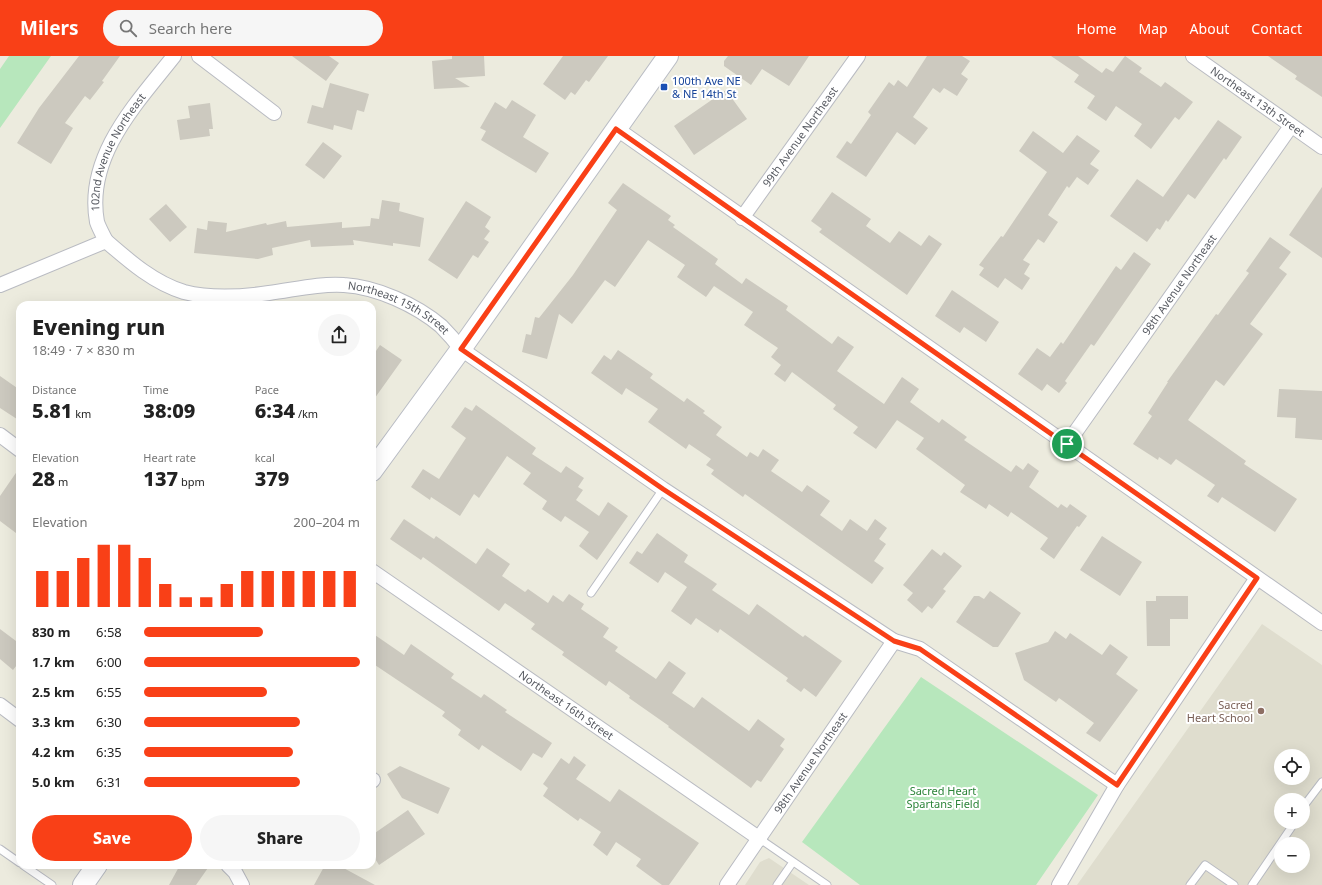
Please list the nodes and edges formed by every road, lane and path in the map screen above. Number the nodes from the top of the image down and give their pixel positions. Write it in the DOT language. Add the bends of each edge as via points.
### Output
graph roads {
  1 [pos="174,56"];
  2 [pos="199,56"];
  3 [pos="668,56"];
  4 [pos="858,56"];
  5 [pos="1193,56"];
  6 [pos="274,113"];
  7 [pos="1291,126"];
  8 [pos="616,129"];
  9 [pos="1322,147"];
  10 [pos="742,218"];
  11 [pos="106,242"];
  12 [pos="0,285"];
  13 [pos="461,349"];
  14 [pos="0,435"];
  15 [pos="1067,444"];
  16 [pos="16,447"];
  17 [pos="376,466"];
  18 [pos="663,489"];
  19 [pos="376,574"];
  20 [pos="1257,578"];
  21 [pos="591,593"];
  22 [pos="1322,623"];
  23 [pos="894,641"];
  24 [pos="0,705"];
  25 [pos="16,717"];
  26 [pos="1322,782"];
  27 [pos="1117,785"];
  28 [pos="1310,798"];
  29 [pos="1290,829"];
  30 [pos="760,839"];
  31 [pos="0,849"];
  32 [pos="16,860"];
  33 [pos="793,862"];
  34 [pos="29,869"];
  35 [pos="94,869"];
  36 [pos="232,869"];
  37 [pos="52,885"];
  38 [pos="83,885"];
  39 [pos="242,885"];
  40 [pos="728,885"];
  41 [pos="777,885"];
  42 [pos="826,885"];
  43 [pos="1059,885"];
  44 [pos="1190,885"];
  45 [pos="1234,885"];
  46 [pos="1252,885"];
  1 -- 11 [label="street, 102nd Avenue Northeast" via="123,121 110,143 102,164 95,195 97,223"];
  2 -- 6 [label="street"];
  3 -- 8 [label="street"];
  4 -- 10 [label="street, 99th Avenue Northeast"];
  5 -- 7 [label="street, Northeast 13th Street"];
  7 -- 9 [label="street, Northeast 13th Street"];
  7 -- 15 [label="street, 98th Avenue Northeast"];
  8 -- 10 [label="street"];
  8 -- 13 [label="street"];
  10 -- 15 [label="street"];
  11 -- 12 [label="street"];
  11 -- 13 [label="street, Northeast 15th Street" via="147,273 185,292 243,297 344,285 368,288 420,312 441,326"];
  13 -- 17 [label="street"];
  13 -- 18 [label="street, Northeast 15th Street"];
  14 -- 16 [label="street"];
  15 -- 20 [label="street"];
  18 -- 21 [label="lane"];
  18 -- 23 [label="street, Northeast 15th Street"];
  19 -- 30 [label="street, Northeast 16th Street"];
  20 -- 22 [label="street"];
  20 -- 27 [label="street"];
  23 -- 27 [label="street, Northeast 15th Street" via="920,649"];
  23 -- 30 [label="street, 98th Avenue Northeast"];
  24 -- 25 [label="street"];
  26 -- 28 [label="lane"];
  27 -- 43 [label="street"];
  29 -- 46 [label="lane"];
  30 -- 33 [label="lane"];
  30 -- 40 [label="street, 98th Avenue Northeast"];
  31 -- 32 [label="lane"];
  33 -- 41 [label="lane"];
  33 -- 42 [label="lane"];
  34 -- 37 [label="lane"];
  35 -- 38 [label="street"];
  36 -- 39 [label="street"];
  44 -- 45 [label="lane" via="1205,865"];
}
